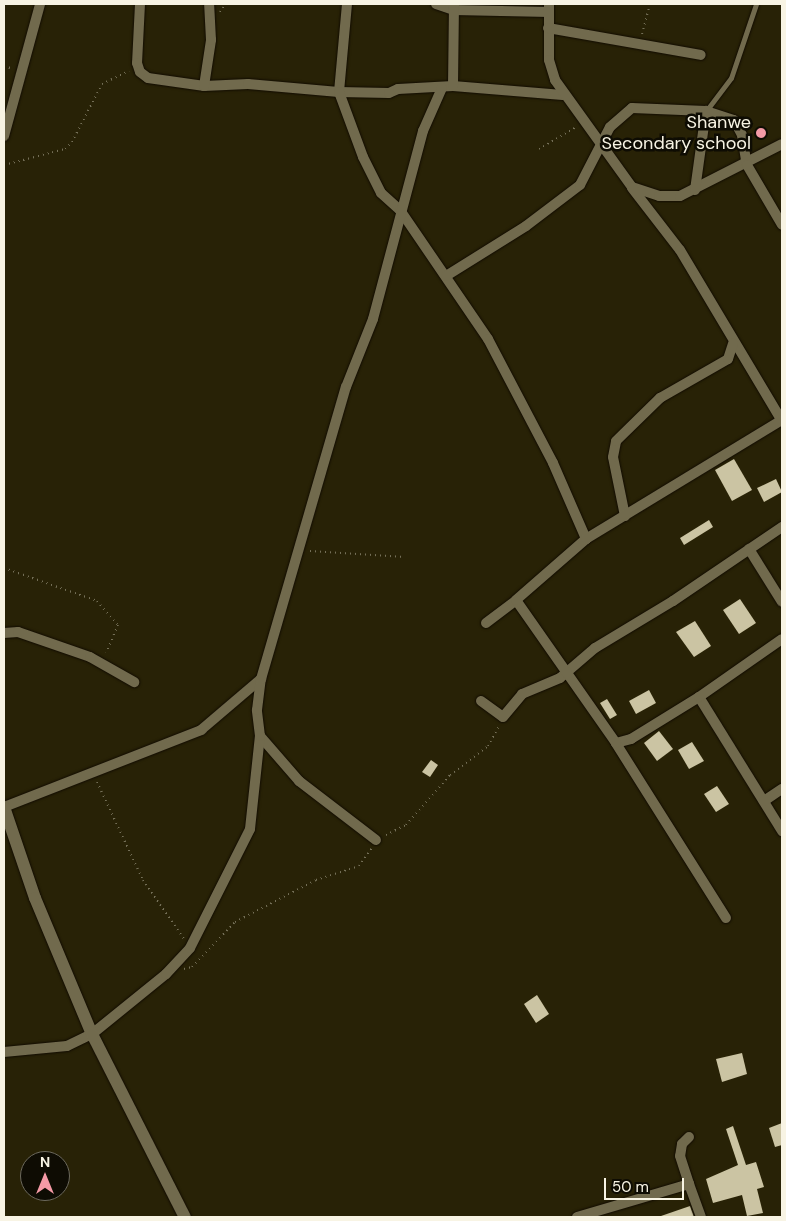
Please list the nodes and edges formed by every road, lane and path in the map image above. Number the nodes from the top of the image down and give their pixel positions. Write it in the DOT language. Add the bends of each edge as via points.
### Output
graph roads {
  1 [pos="40,4"];
  2 [pos="140,4"];
  3 [pos="209,4"];
  4 [pos="347,4"];
  5 [pos="436,4"];
  6 [pos="650,4"];
  7 [pos="756,4"];
  8 [pos="454,7"];
  9 [pos="549,8"];
  10 [pos="548,28"];
  11 [pos="639,44"];
  12 [pos="136,54"];
  13 [pos="701,55"];
  14 [pos="204,86"];
  15 [pos="453,86"];
  16 [pos="442,88"];
  17 [pos="339,92"];
  18 [pos="563,94"];
  19 [pos="706,111"];
  20 [pos="584,121"];
  21 [pos="4,136"];
  22 [pos="602,144"];
  23 [pos="782,144"];
  24 [pos="539,149"];
  25 [pos="747,165"];
  26 [pos="4,166"];
  27 [pos="632,187"];
  28 [pos="695,190"];
  29 [pos="400,210"];
  30 [pos="782,225"];
  31 [pos="446,276"];
  32 [pos="733,344"];
  33 [pos="782,420"];
  34 [pos="625,516"];
  35 [pos="782,527"];
  36 [pos="586,539"];
  37 [pos="749,549"];
  38 [pos="297,550"];
  39 [pos="405,557"];
  40 [pos="4,568"];
  41 [pos="516,600"];
  42 [pos="782,602"];
  43 [pos="486,623"];
  44 [pos="4,632"];
  45 [pos="782,639"];
  46 [pos="101,663"];
  47 [pos="568,673"];
  48 [pos="261,679"];
  49 [pos="134,682"];
  50 [pos="699,697"];
  51 [pos="482,701"];
  52 [pos="503,717"];
  53 [pos="260,736"];
  54 [pos="616,743"];
  55 [pos="92,771"];
  56 [pos="782,789"];
  57 [pos="764,801"];
  58 [pos="4,807"];
  59 [pos="782,830"];
  60 [pos="376,840"];
  61 [pos="726,918"];
  62 [pos="190,948"];
  63 [pos="166,974"];
  64 [pos="92,1034"];
  65 [pos="4,1052"];
  66 [pos="689,1137"];
  67 [pos="689,1184"];
  68 [pos="185,1217"];
  69 [pos="577,1217"];
  70 [pos="701,1217"];
  1 -- 21 [label="street"];
  2 -- 12 [label="street"];
  3 -- 14 [label="street" via="211,40"];
  4 -- 17 [label="street"];
  5 -- 8 [label="street"];
  6 -- 11 [label="path"];
  7 -- 19 [label="lane" via="731,78"];
  8 -- 9 [label="street"];
  8 -- 15 [label="street"];
  9 -- 10 [label="street"];
  10 -- 11 [label="street"];
  10 -- 18 [label="street" via="550,70"];
  11 -- 13 [label="street"];
  12 -- 14 [label="street" via="144,76"];
  12 -- 26 [label="path" via="124,76 102,84 72,142 65,149"];
  14 -- 17 [label="street" via="248,84"];
  15 -- 16 [label="street"];
  15 -- 18 [label="street"];
  16 -- 17 [label="street" via="398,89 388,94"];
  16 -- 29 [label="street" via="423,131"];
  17 -- 29 [label="street" via="352,131 381,193"];
  18 -- 20 [label="street"];
  19 -- 22 [label="street" via="632,108 619,116"];
  19 -- 25 [label="street" via="734,120 742,135"];
  19 -- 28 [label="street"];
  20 -- 22 [label="street"];
  20 -- 24 [label="path"];
  22 -- 27 [label="street"];
  22 -- 31 [label="street" via="580,185 526,226"];
  23 -- 25 [label="street"];
  25 -- 28 [label="street"];
  25 -- 30 [label="street"];
  27 -- 28 [label="street" via="659,196"];
  27 -- 32 [label="street" via="680,250"];
  29 -- 31 [label="street"];
  29 -- 38 [label="street" via="373,319 346,388"];
  31 -- 36 [label="street" via="488,339 526,409"];
  32 -- 33 [label="street"];
  32 -- 34 [label="street" via="728,359 660,398 616,441 613,457"];
  33 -- 34 [label="street"];
  34 -- 36 [label="street"];
  35 -- 37 [label="street"];
  36 -- 41 [label="street"];
  37 -- 42 [label="street"];
  37 -- 47 [label="street" via="673,602 595,648"];
  38 -- 39 [label="path"];
  38 -- 48 [label="street"];
  40 -- 46 [label="path" via="82,593 110,613 118,629"];
  41 -- 43 [label="street"];
  41 -- 47 [label="street"];
  44 -- 46 [label="street" via="27,634"];
  45 -- 50 [label="street"];
  46 -- 49 [label="street"];
  47 -- 52 [label="street" via="522,694"];
  47 -- 54 [label="street"];
  48 -- 53 [label="street" via="257,710"];
  48 -- 55 [label="street" via="201,730"];
  50 -- 54 [label="street" via="631,739"];
  50 -- 57 [label="street"];
  51 -- 52 [label="street"];
  52 -- 60 [label="path" via="492,741 450,774 406,825"];
  53 -- 60 [label="street" via="300,781"];
  53 -- 62 [label="street" via="250,828"];
  54 -- 61 [label="street"];
  55 -- 58 [label="street"];
  55 -- 62 [label="path" via="144,880"];
  56 -- 57 [label="street"];
  57 -- 59 [label="street"];
  58 -- 64 [label="street" via="35,898"];
  60 -- 63 [label="path" via="364,864 324,876 252,912 235,922 192,967"];
  62 -- 63 [label="street"];
  63 -- 64 [label="street"];
  64 -- 65 [label="street" via="51,1050"];
  64 -- 68 [label="street"];
  66 -- 67 [label="street" via="682,1144 680,1156"];
  67 -- 69 [label="street"];
  67 -- 70 [label="street"];
}
